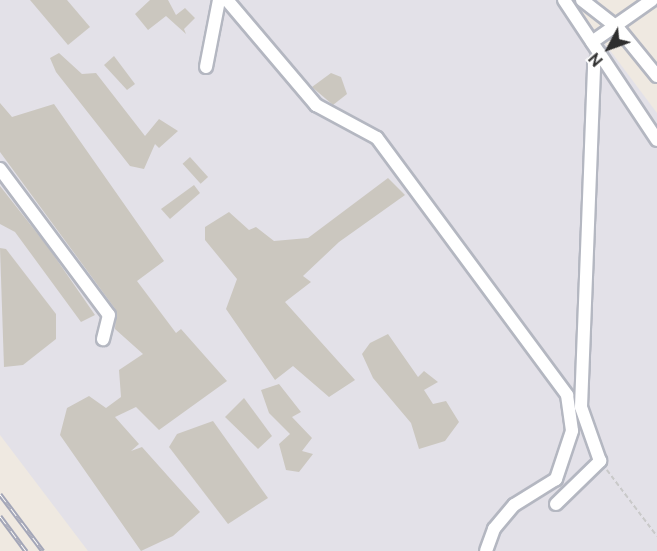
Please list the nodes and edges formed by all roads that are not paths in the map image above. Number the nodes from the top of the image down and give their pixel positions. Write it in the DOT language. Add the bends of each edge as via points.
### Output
graph roads {
  1 [pos="219,0"];
  2 [pos="227,0"];
  3 [pos="564,0"];
  4 [pos="582,0"];
  5 [pos="652,0"];
  6 [pos="618,28"];
  7 [pos="592,42"];
  8 [pos="600,53"];
  9 [pos="653,62"];
  10 [pos="206,67"];
  11 [pos="657,76"];
  12 [pos="657,140"];
  13 [pos="0,169"];
  14 [pos="103,339"];
  15 [pos="556,504"];
  16 [pos="486,551"];
  1 -- 10 [label="street"];
  2 -- 16 [label="street" via="316,105 377,138 567,395 572,431 556,479 514,505 494,529"];
  3 -- 7 [label="street"];
  4 -- 6 [label="street"];
  5 -- 6 [label="street"];
  6 -- 7 [label="street"];
  6 -- 9 [label="street"];
  7 -- 8 [label="street"];
  8 -- 12 [label="street"];
  8 -- 15 [label="street" via="594,65 581,407 600,461"];
  9 -- 11 [label="street"];
  13 -- 14 [label="street" via="109,315"];
}
